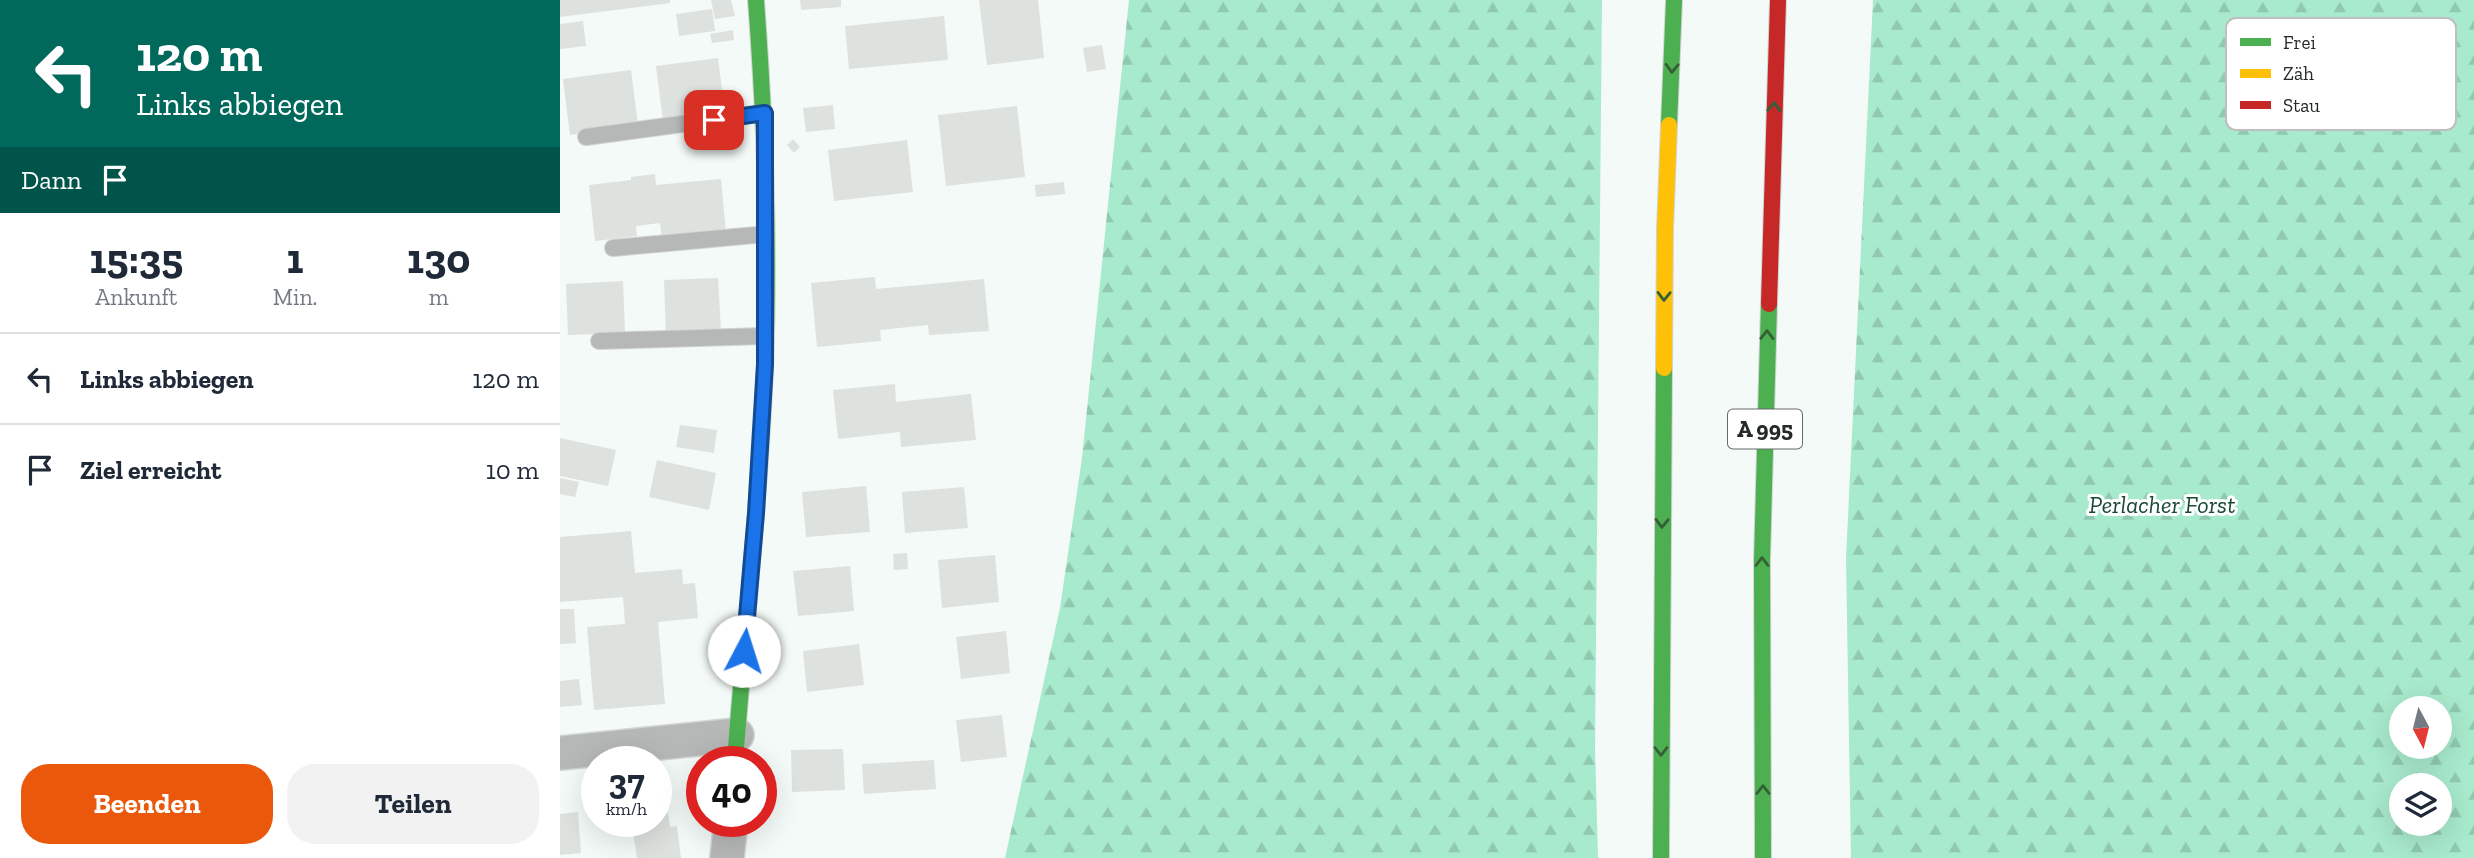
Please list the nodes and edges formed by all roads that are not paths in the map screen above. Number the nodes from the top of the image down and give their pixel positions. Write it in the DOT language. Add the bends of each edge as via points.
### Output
graph roads {
  1 [pos="756,0"];
  2 [pos="1674,0"];
  3 [pos="1778,0"];
  4 [pos="765,113"];
  5 [pos="586,137"];
  6 [pos="766,234"];
  7 [pos="612,248"];
  8 [pos="766,336"];
  9 [pos="599,341"];
  10 [pos="736,746"];
  11 [pos="686,749"];
  12 [pos="560,753"];
  13 [pos="729,837"];
  14 [pos="727,858"];
  15 [pos="1661,858"];
  16 [pos="1763,858"];
  1 -- 4 [label="main road"];
  2 -- 15 [label="main road, one-way" via="1665,229"];
  16 -- 3 [label="main road, A 995, one-way" via="1762,560"];
  4 -- 5 [label="lane"];
  4 -- 6 [label="main road"];
  6 -- 7 [label="lane"];
  6 -- 8 [label="main road"];
  8 -- 9 [label="lane"];
  8 -- 10 [label="main road"];
  11 -- 12 [label="street"];
  13 -- 14 [label="street"];
}
